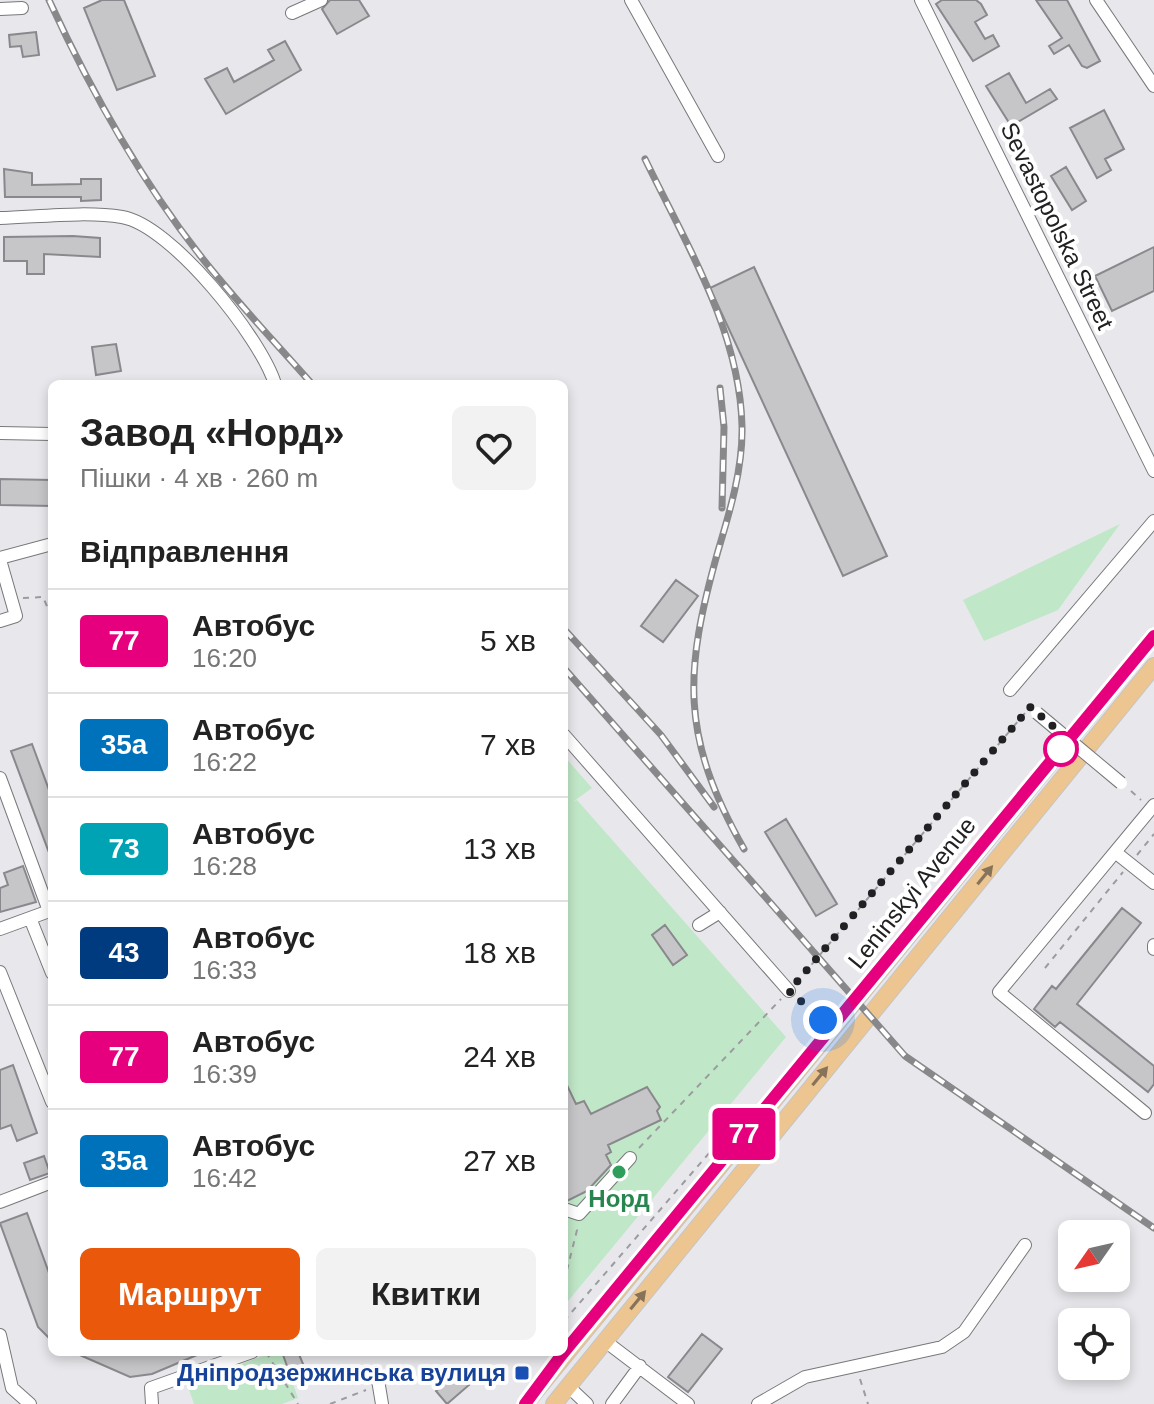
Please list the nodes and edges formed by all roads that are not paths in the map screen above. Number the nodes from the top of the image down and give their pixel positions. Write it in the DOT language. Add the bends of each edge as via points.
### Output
graph roads {
  1 [pos="321,0"];
  2 [pos="631,0"];
  3 [pos="921,0"];
  4 [pos="1096,0"];
  5 [pos="22,8"];
  6 [pos="0,9"];
  7 [pos="292,13"];
  8 [pos="1154,86"];
  9 [pos="718,156"];
  10 [pos="0,218"];
  11 [pos="274,380"];
  12 [pos="0,433"];
  13 [pos="48,434"];
  14 [pos="1154,471"];
  15 [pos="1154,521"];
  16 [pos="48,545"];
  17 [pos="0,559"];
  18 [pos="0,621"];
  19 [pos="1154,636"];
  20 [pos="1154,666"];
  21 [pos="1010,690"];
  22 [pos="1037,713"];
  23 [pos="568,740"];
  24 [pos="0,778"];
  25 [pos="1121,783"];
  26 [pos="1153,807"];
  27 [pos="1115,852"];
  28 [pos="1154,883"];
  29 [pos="48,902"];
  30 [pos="48,911"];
  31 [pos="720,912"];
  32 [pos="30,918"];
  33 [pos="699,925"];
  34 [pos="0,929"];
  35 [pos="48,963"];
  36 [pos="0,972"];
  37 [pos="789,991"];
  38 [pos="48,1092"];
  39 [pos="1145,1113"];
  40 [pos="630,1158"];
  41 [pos="48,1184"];
  42 [pos="0,1202"];
  43 [pos="568,1211"];
  44 [pos="1025,1245"];
  45 [pos="0,1335"];
  46 [pos="605,1341"];
  47 [pos="568,1345"];
  48 [pos="241,1356"];
  49 [pos="559,1356"];
  50 [pos="566,1356"];
  51 [pos="640,1366"];
  52 [pos="585,1367"];
  53 [pos="378,1379"];
  54 [pos="570,1388"];
  55 [pos="30,1404"];
  56 [pos="152,1404"];
  57 [pos="382,1404"];
  58 [pos="525,1404"];
  59 [pos="554,1404"];
  60 [pos="587,1404"];
  61 [pos="612,1404"];
  62 [pos="688,1404"];
  63 [pos="758,1404"];
  1 -- 7 [label="street"];
  2 -- 9 [label="street"];
  3 -- 14 [label="street, Sevastopolska Street"];
  4 -- 8 [label="street"];
  5 -- 6 [label="street"];
  10 -- 11 [label="street" via="121,216 145,223 241,321"];
  12 -- 13 [label="street"];
  15 -- 21 [label="street"];
  16 -- 17 [label="street"];
  17 -- 18 [label="street" via="16,616"];
  19 -- 47 [label="main road, Leninskyi Avenue"];
  46 -- 20 [label="main road, Leninskyi Avenue, one-way"];
  22 -- 25 [label="street, bridge"];
  23 -- 31 [label="street"];
  24 -- 29 [label="street"];
  26 -- 27 [label="street"];
  27 -- 28 [label="street"];
  27 -- 39 [label="street" via="999,992"];
  30 -- 32 [label="street"];
  31 -- 33 [label="street"];
  31 -- 37 [label="street"];
  32 -- 34 [label="street"];
  32 -- 35 [label="street"];
  36 -- 38 [label="street"];
  40 -- 43 [label="street" via="579,1214"];
  41 -- 42 [label="street"];
  44 -- 63 [label="street" via="964,1332 953,1339 936,1349 792,1382"];
  45 -- 55 [label="street" via="12,1388"];
  46 -- 51 [label="street"];
  46 -- 52 [label="main road, Leninskyi Avenue"];
  48 -- 56 [label="street" via="151,1388"];
  49 -- 58 [label="main road, Leninskyi Avenue"];
  50 -- 52 [label="main road"];
  51 -- 61 [label="street"];
  51 -- 62 [label="street"];
  52 -- 54 [label="main road, Leninskyi Avenue"];
  53 -- 57 [label="street"];
  54 -- 59 [label="main road, Leninskyi Avenue"];
  54 -- 60 [label="street"];
}
